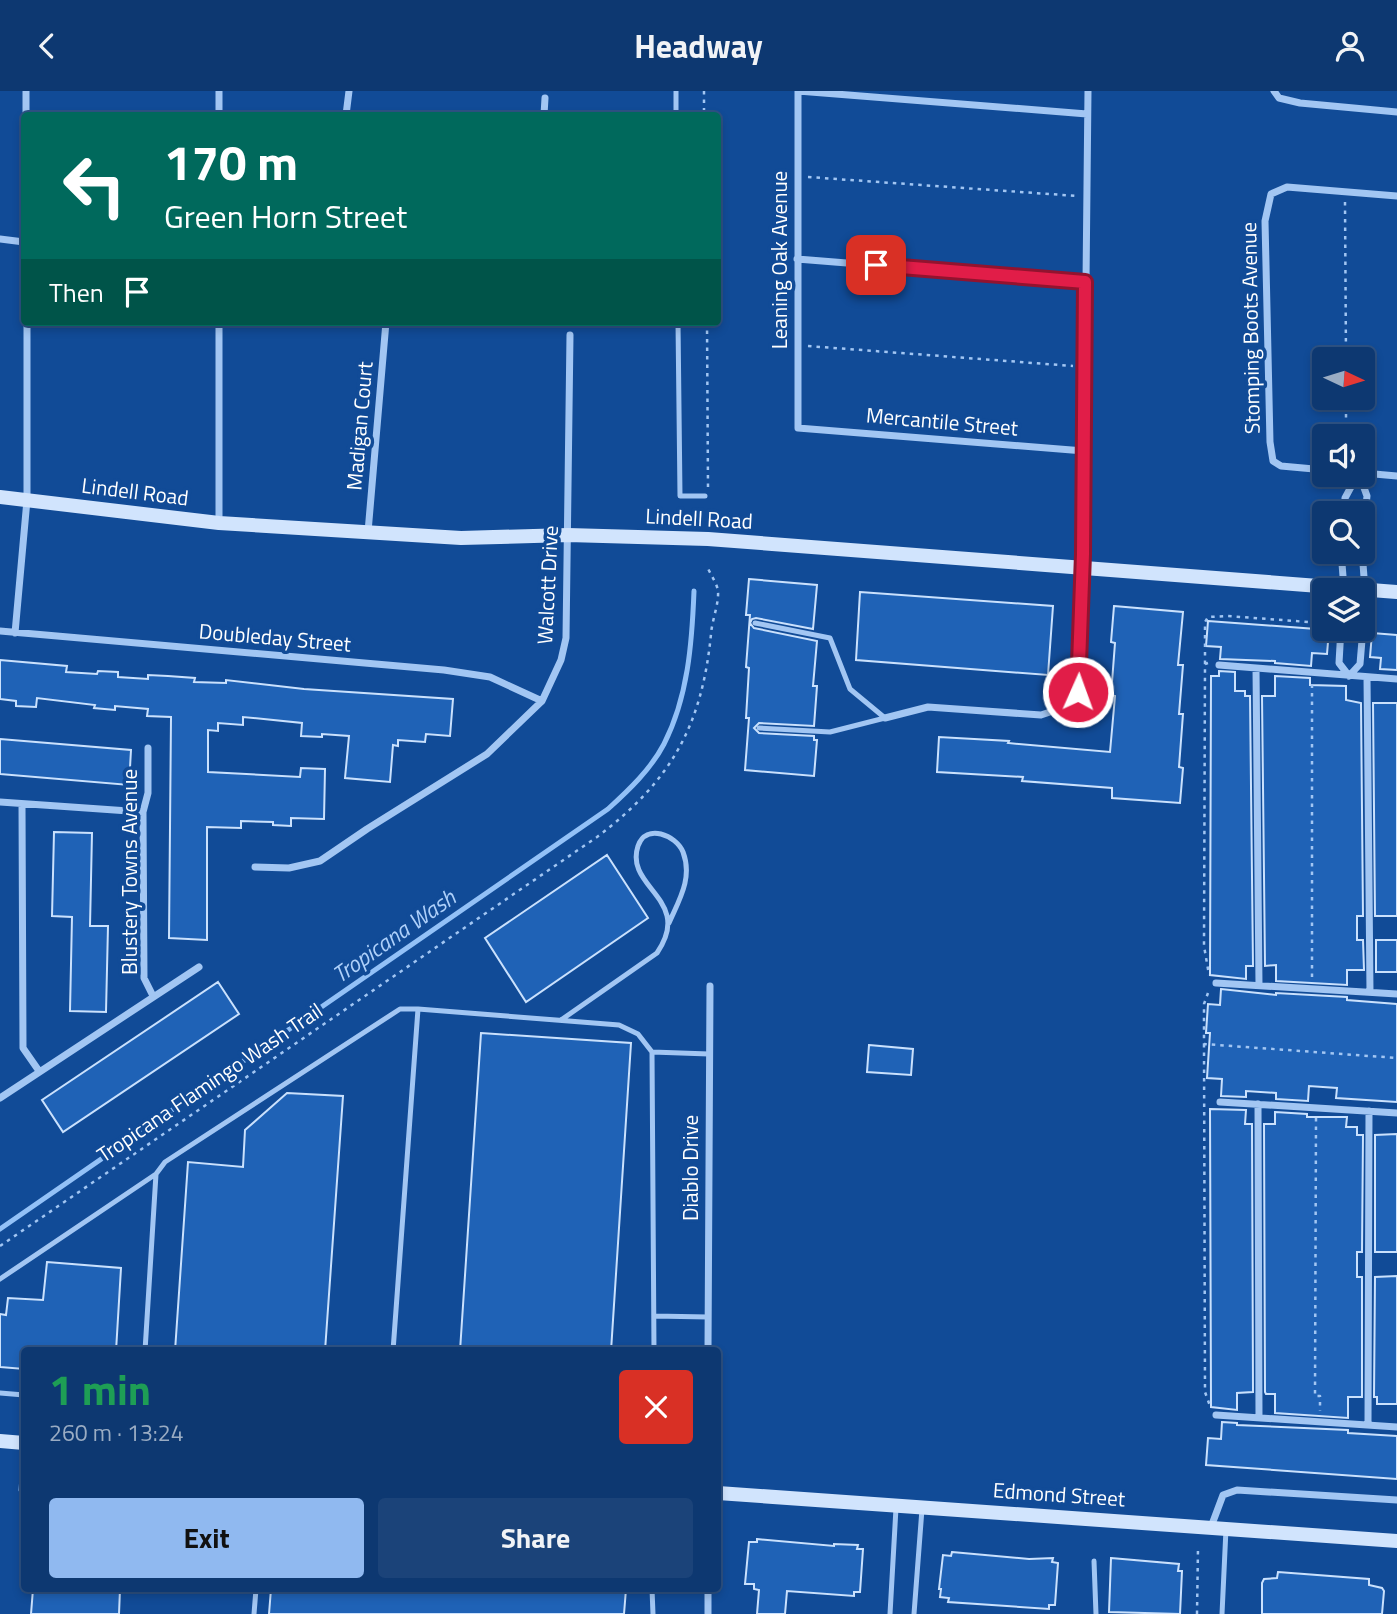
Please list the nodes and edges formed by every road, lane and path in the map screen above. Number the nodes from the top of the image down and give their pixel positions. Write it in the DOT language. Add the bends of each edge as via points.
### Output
graph roads {
  1 [pos="26,91"];
  2 [pos="219,91"];
  3 [pos="349,91"];
  4 [pos="676,91"];
  5 [pos="704,91"];
  6 [pos="798,91"];
  7 [pos="1087,91"];
  8 [pos="1277,94"];
  9 [pos="545,98"];
  10 [pos="26,112"];
  11 [pos="219,112"];
  12 [pos="346,112"];
  13 [pos="544,112"];
  14 [pos="676,112"];
  15 [pos="704,112"];
  16 [pos="1397,112"];
  17 [pos="1087,114"];
  18 [pos="798,176"];
  19 [pos="1345,191"];
  20 [pos="1397,196"];
  21 [pos="1086,197"];
  22 [pos="0,239"];
  23 [pos="21,241"];
  24 [pos="797,259"];
  25 [pos="1085,282"];
  26 [pos="27,326"];
  27 [pos="219,326"];
  28 [pos="386,326"];
  29 [pos="678,326"];
  30 [pos="707,326"];
  31 [pos="570,335"];
  32 [pos="797,346"];
  33 [pos="1346,347"];
  34 [pos="1084,367"];
  35 [pos="798,428"];
  36 [pos="1084,451"];
  37 [pos="1312,469"];
  38 [pos="1375,475"];
  39 [pos="1397,476"];
  40 [pos="0,497"];
  41 [pos="706,498"];
  42 [pos="27,500"];
  43 [pos="219,523"];
  44 [pos="368,532"];
  45 [pos="568,535"];
  46 [pos="707,566"];
  47 [pos="1083,568"];
  48 [pos="1312,586"];
  49 [pos="1375,591"];
  50 [pos="1397,592"];
  51 [pos="1312,622"];
  52 [pos="755,623"];
  53 [pos="0,631"];
  54 [pos="15,633"];
  55 [pos="1341,641"];
  56 [pos="1362,641"];
  57 [pos="1206,664"];
  58 [pos="1220,665"];
  59 [pos="1256,668"];
  60 [pos="1312,673"];
  61 [pos="1349,675"];
  62 [pos="1367,677"];
  63 [pos="1397,679"];
  64 [pos="542,701"];
  65 [pos="885,718"];
  66 [pos="759,728"];
  67 [pos="148,748"];
  68 [pos="0,802"];
  69 [pos="22,804"];
  70 [pos="143,812"];
  71 [pos="255,867"];
  72 [pos="669,923"];
  73 [pos="199,967"];
  74 [pos="1213,982"];
  75 [pos="1259,985"];
  76 [pos="709,986"];
  77 [pos="1312,989"];
  78 [pos="1370,992"];
  79 [pos="1397,994"];
  80 [pos="153,996"];
  81 [pos="418,1009"];
  82 [pos="561,1020"];
  83 [pos="1204,1044"];
  84 [pos="652,1052"];
  85 [pos="709,1055"];
  86 [pos="1397,1058"];
  87 [pos="39,1071"];
  88 [pos="0,1098"];
  89 [pos="1220,1102"];
  90 [pos="1258,1104"];
  91 [pos="1316,1108"];
  92 [pos="1369,1111"];
  93 [pos="1397,1113"];
  94 [pos="156,1174"];
  95 [pos="0,1246"];
  96 [pos="0,1279"];
  97 [pos="654,1316"];
  98 [pos="708,1317"];
  99 [pos="145,1347"];
  100 [pos="393,1347"];
  101 [pos="654,1347"];
  102 [pos="708,1347"];
  103 [pos="0,1393"];
  104 [pos="21,1395"];
  105 [pos="1216,1415"];
  106 [pos="1259,1418"];
  107 [pos="1320,1422"];
  108 [pos="1368,1425"];
  109 [pos="1397,1427"];
  110 [pos="0,1441"];
  111 [pos="21,1443"];
  112 [pos="721,1493"];
  113 [pos="1397,1500"];
  114 [pos="896,1504"];
  115 [pos="922,1506"];
  116 [pos="1218,1528"];
  117 [pos="1397,1541"];
  118 [pos="1198,1548"];
  119 [pos="1094,1561"];
  120 [pos="256,1592"];
  121 [pos="652,1592"];
  122 [pos="708,1592"];
  123 [pos="254,1614"];
  124 [pos="653,1614"];
  125 [pos="708,1614"];
  126 [pos="890,1614"];
  127 [pos="914,1614"];
  128 [pos="1096,1614"];
  129 [pos="1197,1614"];
  130 [pos="1222,1614"];
  1 -- 10 [label="street"];
  2 -- 11 [label="street"];
  3 -- 12 [label="street"];
  4 -- 14 [label="lane"];
  5 -- 15 [label="path"];
  6 -- 17 [label="street"];
  6 -- 18 [label="street, Leaning Oak Avenue"];
  7 -- 17 [label="street"];
  8 -- 16 [label="street" via="1300,103"];
  9 -- 13 [label="street"];
  17 -- 21 [label="street"];
  18 -- 21 [label="path"];
  18 -- 24 [label="street, Leaning Oak Avenue"];
  19 -- 20 [label="street"];
  19 -- 33 [label="path"];
  19 -- 37 [label="street, Stomping Boots Avenue" via="1287,187 1271,194 1265,221 1273,461"];
  21 -- 25 [label="street"];
  22 -- 23 [label="street"];
  24 -- 25 [label="street"];
  24 -- 32 [label="street, Leaning Oak Avenue"];
  25 -- 34 [label="street"];
  26 -- 42 [label="street"];
  27 -- 43 [label="street"];
  28 -- 44 [label="street, Madigan Court"];
  29 -- 41 [label="lane" via="680,496"];
  30 -- 41 [label="path"];
  31 -- 45 [label="street, Walcott Drive"];
  32 -- 34 [label="path"];
  32 -- 35 [label="street, Leaning Oak Avenue"];
  34 -- 36 [label="street"];
  35 -- 36 [label="street, Mercantile Street"];
  36 -- 47 [label="street"];
  38 -- 39 [label="street"];
  40 -- 42 [label="street, Lindell Road"];
  42 -- 43 [label="street, Lindell Road"];
  42 -- 54 [label="street"];
  43 -- 44 [label="street, Lindell Road"];
  44 -- 45 [label="street, Lindell Road" via="461,538"];
  45 -- 47 [label="street, Lindell Road" via="731,540"];
  45 -- 64 [label="street, Walcott Drive" via="566,638"];
  46 -- 95 [label="path, Tropicana Flamingo Wash Trail" via="718,590 698,704 678,749 640,801 597,837"];
  47 -- 48 [label="street, Lindell Road"];
  47 -- 65 [label="street" via="1078,692 1071,705 1041,715 929,707"];
  49 -- 50 [label="street, Lindell Road"];
  51 -- 57 [label="path" via="1208,617"];
  52 -- 65 [label="lane" via="830,638 850,689"];
  53 -- 54 [label="street, Doubleday Street"];
  54 -- 64 [label="street, Doubleday Street" via="444,670 490,677"];
  55 -- 61 [label="street" via="1339,663"];
  56 -- 61 [label="street" via="1360,664"];
  57 -- 58 [label="path"];
  57 -- 74 [label="path" via="1204,946"];
  58 -- 59 [label="street"];
  59 -- 60 [label="street"];
  59 -- 75 [label="street"];
  60 -- 61 [label="street"];
  60 -- 77 [label="path"];
  61 -- 62 [label="street"];
  62 -- 63 [label="street"];
  62 -- 78 [label="street"];
  64 -- 71 [label="street, Walcott Drive" via="487,754 320,861 289,868"];
  65 -- 66 [label="lane" via="830,732"];
  67 -- 70 [label="street, Blustery Towns Avenue" via="148,793"];
  68 -- 69 [label="street"];
  69 -- 70 [label="street"];
  69 -- 87 [label="street" via="23,1048"];
  70 -- 80 [label="street, Blustery Towns Avenue" via="144,978"];
  72 -- 72 [label="lane" via="666,909 637,860 641,841 657,833 679,844 687,870"];
  72 -- 82 [label="lane" via="657,953"];
  73 -- 80 [label="street"];
  74 -- 75 [label="street"];
  74 -- 83 [label="path" via="1204,1004"];
  75 -- 77 [label="street"];
  76 -- 85 [label="street, Diablo Drive"];
  77 -- 78 [label="street"];
  78 -- 79 [label="street"];
  80 -- 87 [label="street"];
  81 -- 82 [label="lane"];
  81 -- 94 [label="lane" via="400,1009 164,1162"];
  81 -- 100 [label="lane"];
  82 -- 84 [label="lane" via="618,1025 638,1034"];
  83 -- 86 [label="path"];
  83 -- 105 [label="path" via="1205,1392 1210,1414"];
  84 -- 85 [label="lane"];
  84 -- 97 [label="lane"];
  85 -- 98 [label="street, Diablo Drive"];
  87 -- 88 [label="street"];
  89 -- 90 [label="street"];
  90 -- 91 [label="street"];
  90 -- 106 [label="street"];
  91 -- 92 [label="street"];
  91 -- 107 [label="path" via="1315,1396 1320,1396"];
  92 -- 93 [label="street"];
  92 -- 108 [label="street"];
  94 -- 96 [label="lane"];
  94 -- 99 [label="lane"];
  97 -- 98 [label="lane"];
  97 -- 101 [label="lane"];
  98 -- 102 [label="street, Diablo Drive"];
  103 -- 104 [label="lane"];
  105 -- 106 [label="street"];
  106 -- 107 [label="street"];
  107 -- 108 [label="street"];
  108 -- 109 [label="street"];
  110 -- 111 [label="street"];
  112 -- 114 [label="street, Edmond Street"];
  113 -- 116 [label="street" via="1237,1490 1223,1495"];
  114 -- 115 [label="street, Edmond Street"];
  114 -- 126 [label="lane"];
  115 -- 116 [label="street, Edmond Street"];
  115 -- 127 [label="lane"];
  116 -- 117 [label="street, Edmond Street"];
  116 -- 130 [label="lane"];
  118 -- 129 [label="path"];
  119 -- 128 [label="lane"];
  120 -- 123 [label="lane"];
  121 -- 124 [label="lane"];
  122 -- 125 [label="street"];
}
